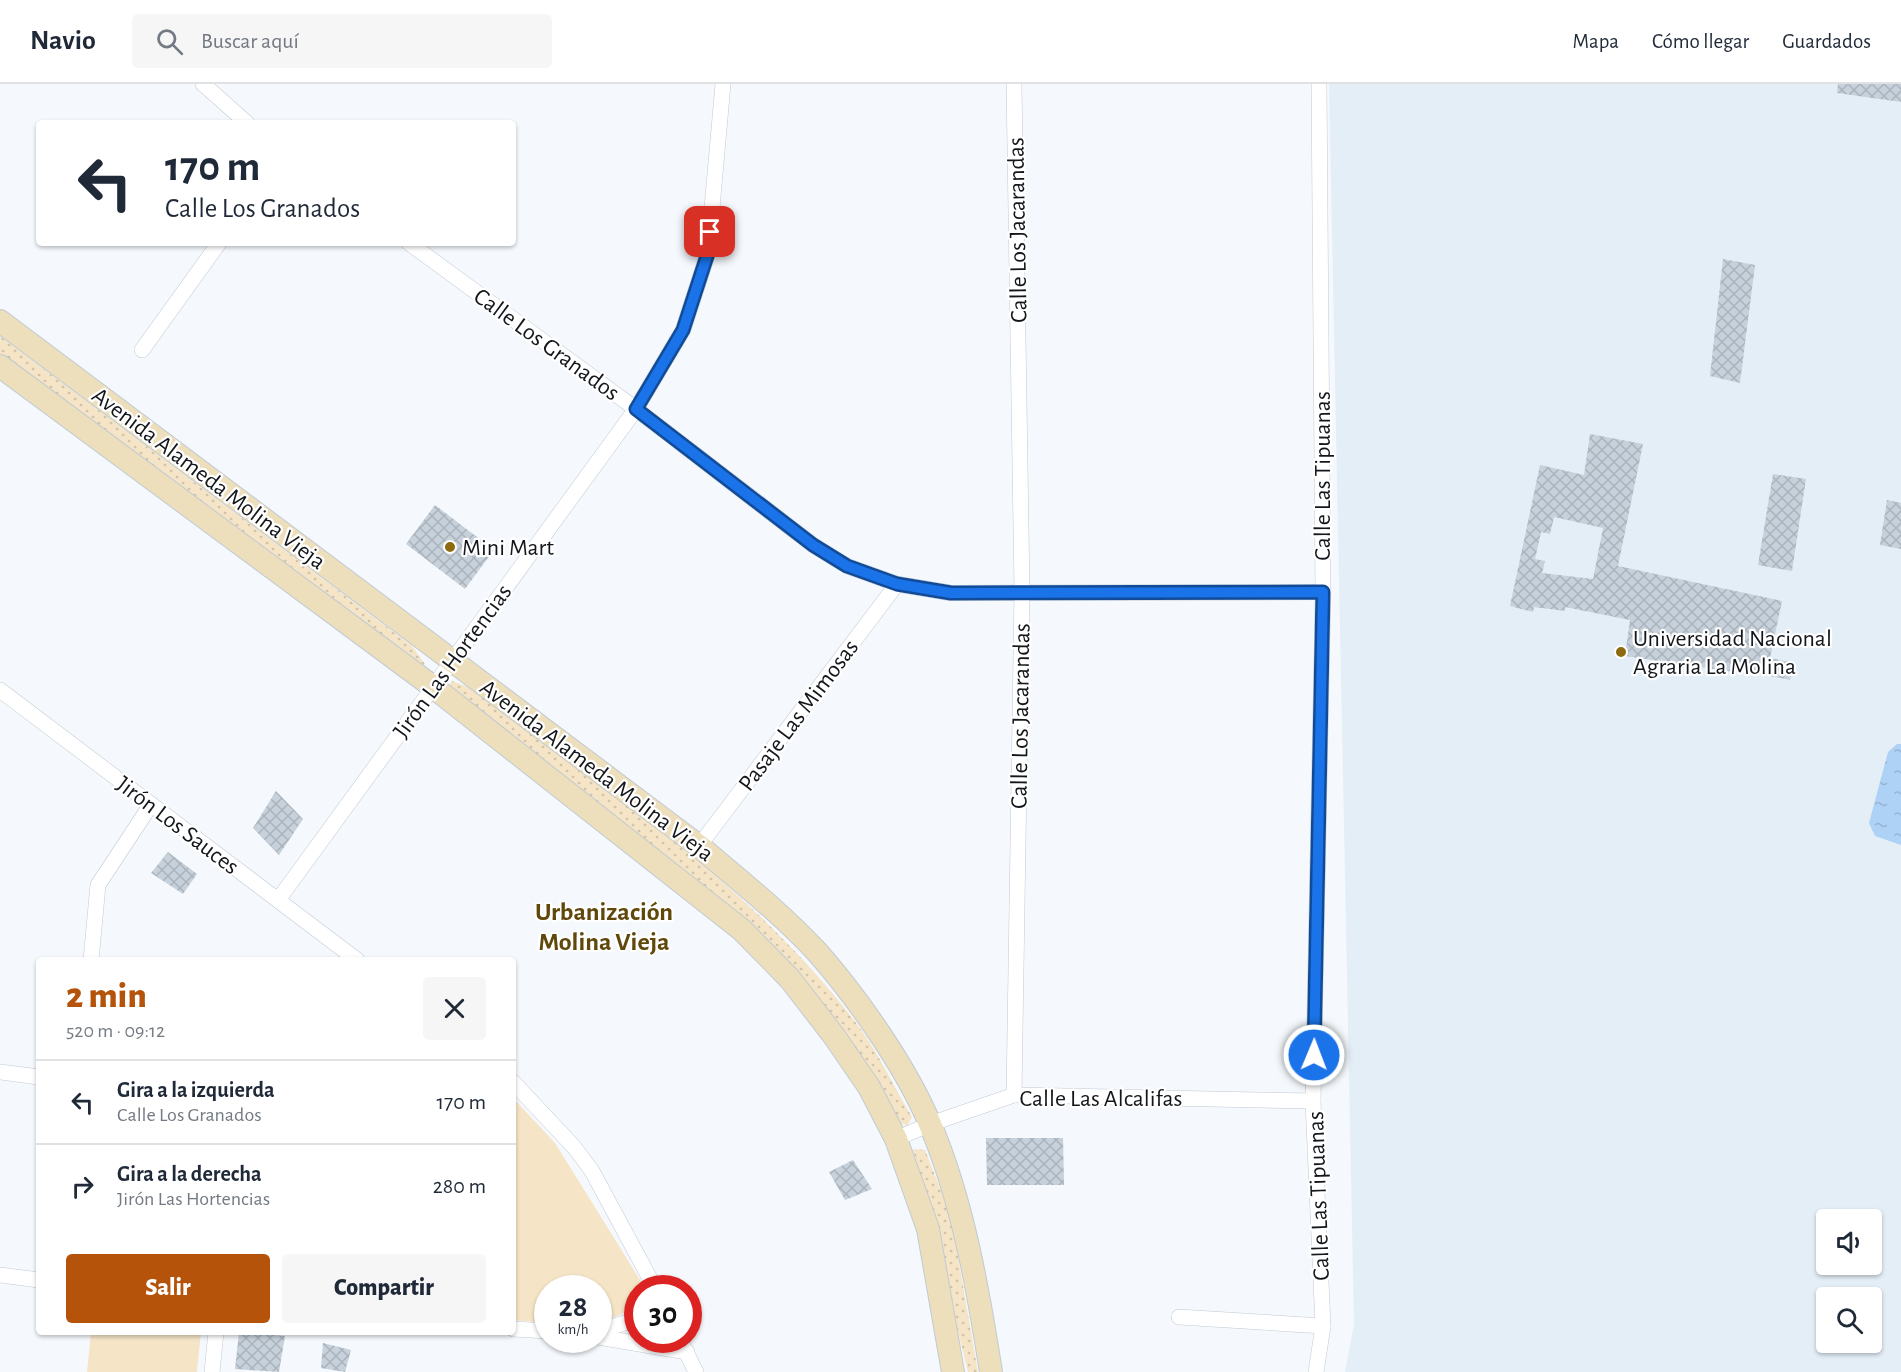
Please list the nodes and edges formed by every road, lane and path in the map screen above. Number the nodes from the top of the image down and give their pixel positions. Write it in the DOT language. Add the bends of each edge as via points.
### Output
graph roads {
  1 [pos="203,84"];
  2 [pos="723,84"];
  3 [pos="1014,84"];
  4 [pos="1319,84"];
  5 [pos="244,120"];
  6 [pos="217,246"];
  7 [pos="413,246"];
  8 [pos="0,321"];
  9 [pos="142,350"];
  10 [pos="0,366"];
  11 [pos="636,409"];
  12 [pos="897,584"];
  13 [pos="1022,591"];
  14 [pos="1323,592"];
  15 [pos="452,660"];
  16 [pos="432,686"];
  17 [pos="0,690"];
  18 [pos="150,806"];
  19 [pos="699,846"];
  20 [pos="278,900"];
  21 [pos="91,957"];
  22 [pos="353,957"];
  23 [pos="0,1072"];
  24 [pos="36,1077"];
  25 [pos="516,1085"];
  26 [pos="1014,1095"];
  27 [pos="1314,1101"];
  28 [pos="930,1124"];
  29 [pos="896,1139"];
  30 [pos="0,1275"];
  31 [pos="648,1275"];
  32 [pos="36,1280"];
  33 [pos="1179,1317"];
  34 [pos="1323,1326"];
  35 [pos="516,1329"];
  36 [pos="534,1330"];
  37 [pos="216,1335"];
  38 [pos="687,1353"];
  39 [pos="212,1372"];
  40 [pos="696,1372"];
  41 [pos="953,1372"];
  42 [pos="992,1372"];
  43 [pos="1316,1372"];
  1 -- 5 [label="street"];
  2 -- 11 [label="street, Jirón Las Hortencias" via="708,253 683,330"];
  3 -- 13 [label="street, Calle Los Jacarandas"];
  4 -- 14 [label="street, Calle Las Tipuanas"];
  6 -- 9 [label="street"];
  7 -- 11 [label="street, Calle Los Granados"];
  8 -- 15 [label="street, Avenida Alameda Molina Vieja"];
  10 -- 16 [label="street, Avenida Alameda Molina Vieja"];
  11 -- 12 [label="street, Calle Los Granados" via="813,545 847,566"];
  11 -- 15 [label="street, Jirón Las Hortencias"];
  12 -- 13 [label="street, Calle Los Granados" via="951,593"];
  12 -- 19 [label="street, Pasaje Las Mimosas"];
  13 -- 14 [label="street, Calle Los Granados"];
  13 -- 26 [label="street, Calle Los Jacarandas"];
  14 -- 27 [label="street, Calle Las Tipuanas"];
  15 -- 16 [label="street, Jirón Las Hortencias"];
  15 -- 19 [label="street, Avenida Alameda Molina Vieja"];
  16 -- 20 [label="street, Jirón Las Hortencias"];
  16 -- 29 [label="street, Avenida Alameda Molina Vieja" via="742,930 790,980 834,1036 869,1087"];
  17 -- 18 [label="street, Jirón Los Sauces"];
  18 -- 20 [label="street, Jirón Los Sauces"];
  18 -- 21 [label="street" via="98,885"];
  19 -- 28 [label="street, Avenida Alameda Molina Vieja" via="817,952 861,1006"];
  20 -- 22 [label="street, Jirón Los Sauces"];
  23 -- 24 [label="street"];
  25 -- 31 [label="street" via="592,1171"];
  26 -- 27 [label="street, Calle Las Alcalifas"];
  26 -- 28 [label="street, Calle Las Alcalifas"];
  27 -- 34 [label="street, Calle Las Tipuanas"];
  28 -- 29 [label="street, Calle Las Alcalifas"];
  28 -- 42 [label="street, Avenida Alameda Molina Vieja" via="962,1220"];
  29 -- 41 [label="street, Avenida Alameda Molina Vieja" via="928,1229"];
  30 -- 32 [label="street"];
  33 -- 34 [label="street"];
  34 -- 43 [label="street, Calle Las Tipuanas"];
  35 -- 36 [label="street"];
  37 -- 39 [label="street"];
  38 -- 40 [label="street"];
}
